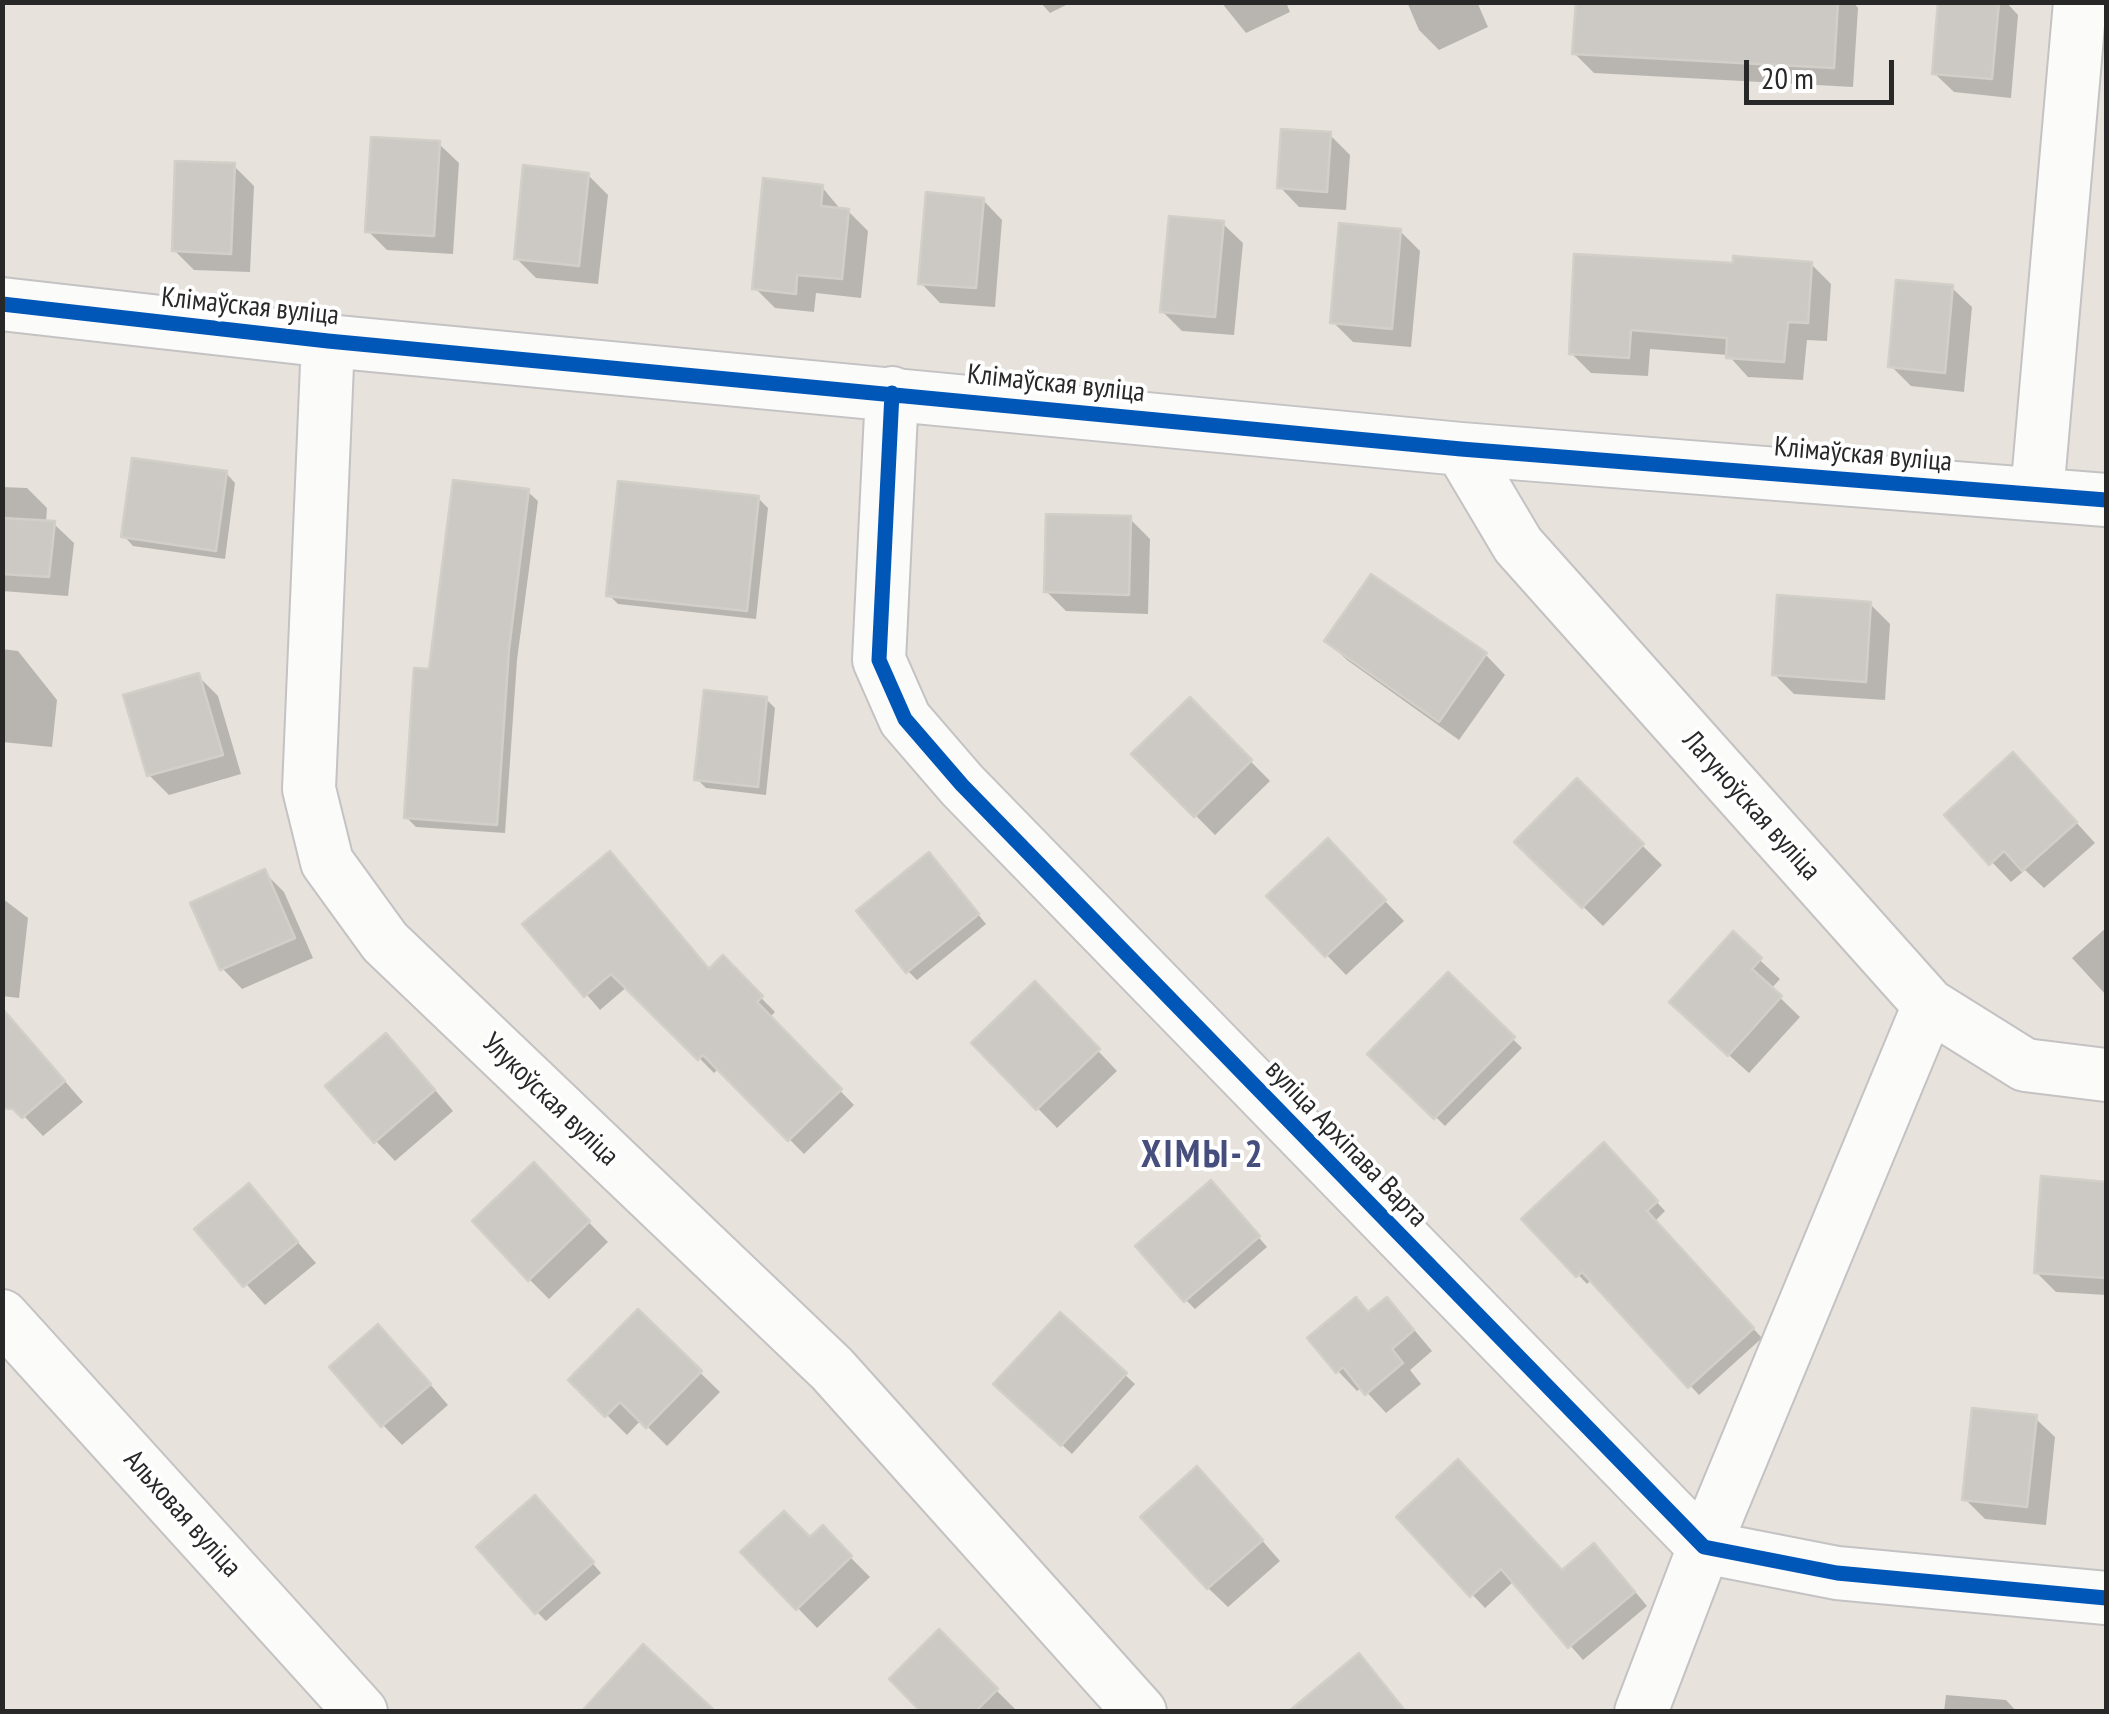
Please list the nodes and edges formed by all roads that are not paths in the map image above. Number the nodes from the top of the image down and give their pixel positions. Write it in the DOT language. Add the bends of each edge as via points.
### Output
graph roads {
  1 [pos="2080,2"];
  2 [pos="2,304"];
  3 [pos="328,341"];
  4 [pos="892,393"];
  5 [pos="1461,448"];
  6 [pos="2037,494"];
  7 [pos="2106,500"];
  8 [pos="1929,1006"];
  9 [pos="2106,1075"];
  10 [pos="2,1316"];
  11 [pos="1704,1546"];
  12 [pos="2106,1598"];
  13 [pos="360,1712"];
  14 [pos="1140,1712"];
  15 [pos="1641,1712"];
  1 -- 6 [label="street"];
  2 -- 3 [label="street, Клімаўская вуліца"];
  3 -- 4 [label="street, Клімаўская вуліца"];
  3 -- 14 [label="street, Улукоўская вуліца" via="308,789 327,862 385,942 832,1369"];
  4 -- 5 [label="street, Клімаўская вуліца"];
  4 -- 11 [label="street, вуліца Архіпава Варта" via="878,660 905,719"];
  5 -- 6 [label="street, Клімаўская вуліца"];
  5 -- 8 [label="street, Лагуноўская вуліца" via="1518,545"];
  6 -- 7 [label="street, Клімаўская вуліца"];
  8 -- 9 [label="street, Лагуноўская вуліца" via="2024,1065"];
  8 -- 11 [label="street"];
  10 -- 13 [label="street, Альховая вуліца"];
  11 -- 12 [label="street" via="1837,1573"];
  11 -- 15 [label="street"];
}
